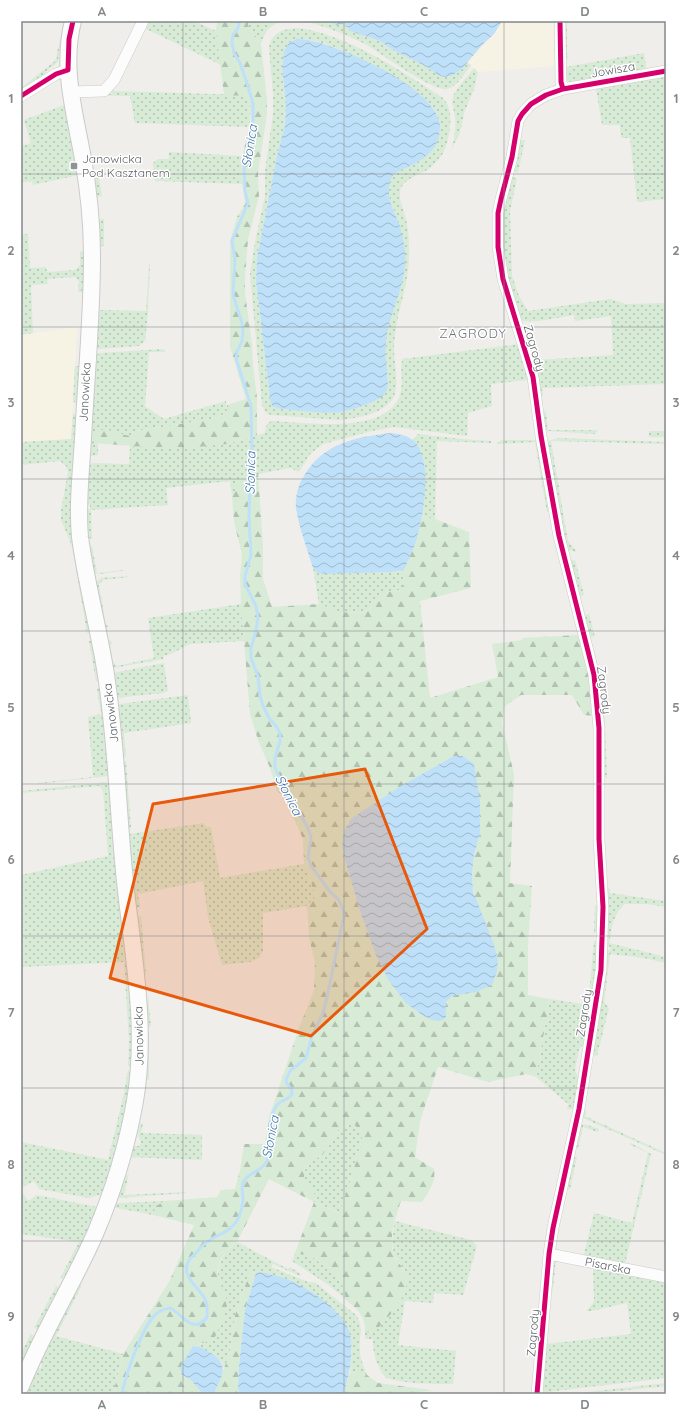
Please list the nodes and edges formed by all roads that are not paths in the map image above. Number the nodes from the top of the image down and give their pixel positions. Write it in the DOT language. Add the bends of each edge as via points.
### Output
graph roads {
  1 [pos="73,21"];
  2 [pos="143,21"];
  3 [pos="560,21"];
  4 [pos="68,70"];
  5 [pos="666,71"];
  6 [pos="563,89"];
  7 [pos="71,92"];
  8 [pos="21,96"];
  9 [pos="549,1254"];
  10 [pos="666,1277"];
  11 [pos="21,1386"];
  12 [pos="537,1394"];
  1 -- 4 [label="street, Janowicka" via="69,39"];
  2 -- 7 [label="street" via="114,80 104,91"];
  3 -- 6 [label="street"];
  4 -- 7 [label="street, Janowicka"];
  4 -- 8 [label="street" via="56,74"];
  5 -- 6 [label="street, Jowisza"];
  6 -- 9 [label="street, Zagrody" via="531,104 518,120 512,157 499,205 498,232 503,279 533,377 540,436 559,536 592,669 599,728 599,839 603,907 601,970 579,1109"];
  7 -- 11 [label="street, Janowicka" via="88,188 92,245 79,524 106,672 112,724 122,858 139,1010 140,1058 130,1127 107,1205 94,1237 36,1349"];
  9 -- 10 [label="street, Pisarska"];
  9 -- 12 [label="street, Zagrody"];
}
